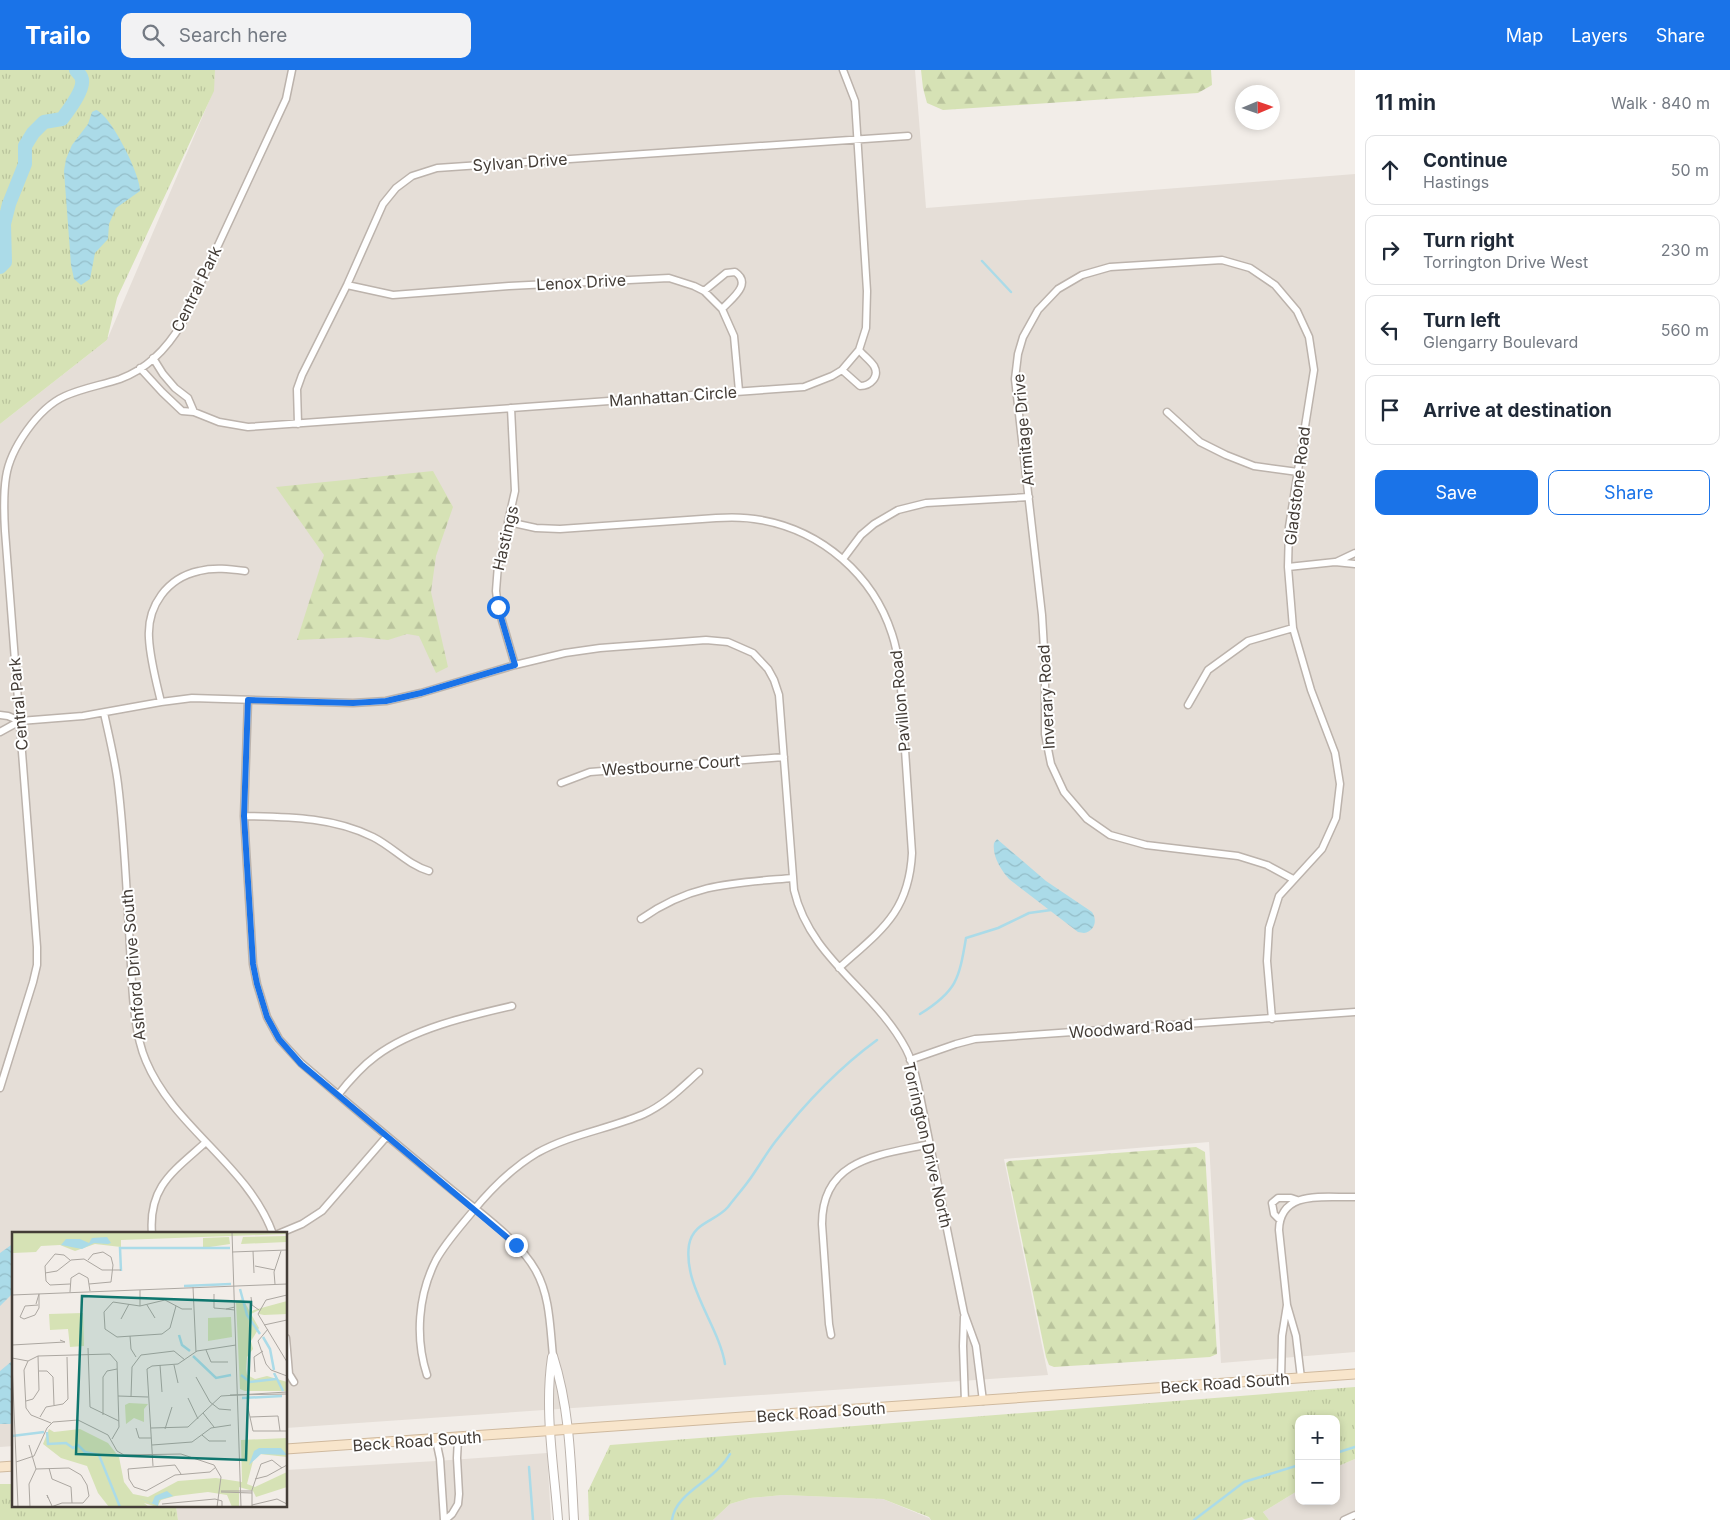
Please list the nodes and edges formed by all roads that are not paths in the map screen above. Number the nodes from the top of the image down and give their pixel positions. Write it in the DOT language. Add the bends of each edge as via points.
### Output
graph roads {
  1 [pos="292,70"];
  2 [pos="843,70"];
  3 [pos="908,136"];
  4 [pos="857,139"];
  5 [pos="347,285"];
  6 [pos="704,291"];
  7 [pos="722,309"];
  8 [pos="1023,337"];
  9 [pos="859,350"];
  10 [pos="154,358"];
  11 [pos="140,368"];
  12 [pos="842,370"];
  13 [pos="739,391"];
  14 [pos="511,408"];
  15 [pos="194,412"];
  16 [pos="1168,412"];
  17 [pos="298,424"];
  18 [pos="1298,472"];
  19 [pos="1029,497"];
  20 [pos="508,522"];
  21 [pos="1355,554"];
  22 [pos="842,559"];
  23 [pos="1334,562"];
  24 [pos="1355,564"];
  25 [pos="1288,567"];
  26 [pos="245,571"];
  27 [pos="1293,628"];
  28 [pos="515,665"];
  29 [pos="248,700"];
  30 [pos="161,702"];
  31 [pos="1188,705"];
  32 [pos="104,713"];
  33 [pos="0,715"];
  34 [pos="20,721"];
  35 [pos="0,732"];
  36 [pos="784,757"];
  37 [pos="561,783"];
  38 [pos="244,816"];
  39 [pos="429,871"];
  40 [pos="793,878"];
  41 [pos="1293,879"];
  42 [pos="641,920"];
  43 [pos="839,968"];
  44 [pos="512,1006"];
  45 [pos="1355,1012"];
  46 [pos="1272,1019"];
  47 [pos="910,1060"];
  48 [pos="699,1072"];
  49 [pos="0,1088"];
  50 [pos="338,1095"];
  51 [pos="387,1136"];
  52 [pos="206,1142"];
  53 [pos="930,1144"];
  54 [pos="1355,1197"];
  55 [pos="1297,1200"];
  56 [pos="475,1209"];
  57 [pos="1280,1220"];
  58 [pos="152,1232"];
  59 [pos="272,1232"];
  60 [pos="283,1232"];
  61 [pos="1286,1305"];
  62 [pos="964,1313"];
  63 [pos="831,1335"];
  64 [pos="288,1356"];
  65 [pos="553,1356"];
  66 [pos="1355,1374"];
  67 [pos="427,1375"];
  68 [pos="1301,1378"];
  69 [pos="1281,1379"];
  70 [pos="294,1382"];
  71 [pos="984,1401"];
  72 [pos="966,1402"];
  73 [pos="568,1430"];
  74 [pos="550,1432"];
  75 [pos="458,1438"];
  76 [pos="436,1440"];
  77 [pos="288,1449"];
  78 [pos="1355,1515"];
  79 [pos="444,1520"];
  80 [pos="558,1520"];
  81 [pos="574,1520"];
  82 [pos="1344,1520"];
  1 -- 10 [label="street, Central Park" via="286,99 182,324"];
  2 -- 4 [label="street, Manhattan Circle" via="855,101"];
  3 -- 4 [label="street, Sylvan Drive"];
  4 -- 5 [label="street, Sylvan Drive" via="426,171 405,181 383,204"];
  4 -- 9 [label="street, Manhattan Circle" via="867,291 866,328"];
  5 -- 6 [label="street, Lenox Drive" via="394,295 669,278"];
  5 -- 17 [label="street, Sylvan Drive" via="297,389"];
  6 -- 7 [label="street, Lenox Drive"];
  6 -- 7 [label="street" via="726,273 739,274 742,288"];
  7 -- 13 [label="street, Lenox Drive" via="734,336"];
  8 -- 18 [label="street, Gladstone Road" via="1038,310 1058,289 1082,275 1110,267 1222,260 1250,268 1274,284 1297,311 1309,337 1314,370"];
  8 -- 19 [label="street, Armitage Drive" via="1015,379"];
  9 -- 12 [label="street, Manhattan Circle"];
  9 -- 12 [label="street" via="875,368 876,376 872,383 860,386"];
  10 -- 11 [label="street, Central Park"];
  10 -- 15 [label="street" via="175,388 188,398"];
  11 -- 15 [label="street, Manhattan Circle" via="182,411"];
  11 -- 34 [label="street, Central Park" via="122,378 62,397 28,429 15,450 6,475 4,512"];
  12 -- 13 [label="street, Manhattan Circle" via="804,387"];
  13 -- 14 [label="street, Manhattan Circle"];
  14 -- 17 [label="street, Manhattan Circle"];
  14 -- 20 [label="street, Hastings" via="516,477"];
  15 -- 17 [label="street, Manhattan Circle" via="219,422 248,427"];
  16 -- 18 [label="street" via="1200,442 1226,455 1254,466"];
  18 -- 25 [label="street, Gladstone Road" via="1289,527"];
  19 -- 22 [label="street, Armitage Drive" via="926,503 898,510 861,535"];
  19 -- 41 [label="street, Inverary Road" via="1042,615 1045,734 1050,764 1064,792 1087,819 1110,835 1146,845 1238,856 1267,864"];
  20 -- 22 [label="street, Pavillon Road" via="560,529 750,518 801,532"];
  20 -- 28 [label="street, Hastings" via="496,590"];
  21 -- 23 [label="street"];
  22 -- 43 [label="street, Pavillon Road" via="860,576 876,599 895,647 912,853 908,885 895,914 881,931"];
  23 -- 24 [label="street"];
  23 -- 25 [label="street"];
  25 -- 27 [label="street, Gladstone Road"];
  26 -- 30 [label="street" via="209,569 189,574 172,583 159,598 151,614 148,632"];
  27 -- 31 [label="street" via="1248,642 1208,670"];
  27 -- 41 [label="street, Gladstone Road" via="1311,690 1335,753 1340,784 1336,818 1322,849"];
  28 -- 29 [label="street" via="386,701"];
  28 -- 36 [label="street, Torrington Drive North" via="591,649 706,640 736,644 760,659 777,688"];
  29 -- 30 [label="street" via="192,698"];
  29 -- 38 [label="street"];
  30 -- 32 [label="street"];
  32 -- 34 [label="street"];
  32 -- 52 [label="street, Ashford Drive South" via="118,782 139,1041 156,1082"];
  33 -- 34 [label="street"];
  34 -- 35 [label="street"];
  34 -- 49 [label="street, Central Park" via="37,965"];
  36 -- 37 [label="street, Westbourne Court" via="590,772"];
  36 -- 40 [label="street, Torrington Drive North"];
  38 -- 39 [label="street" via="304,818 337,824 373,837 418,868"];
  38 -- 50 [label="street" via="253,964 262,1004 288,1050"];
  40 -- 42 [label="street" via="701,889 667,902"];
  40 -- 43 [label="street, Torrington Drive North" via="804,922"];
  41 -- 46 [label="street, Gladstone Road" via="1278,896 1269,928 1267,961"];
  43 -- 47 [label="street, Torrington Drive North" via="894,1030"];
  44 -- 50 [label="street" via="429,1029 394,1045 365,1065"];
  45 -- 46 [label="street, Woodward Road"];
  46 -- 47 [label="street, Woodward Road" via="975,1039"];
  47 -- 53 [label="street, Torrington Drive North"];
  48 -- 56 [label="street" via="650,1111 566,1139 535,1154 504,1178"];
  50 -- 51 [label="street"];
  51 -- 56 [label="street"];
  51 -- 60 [label="street" via="322,1211"];
  52 -- 58 [label="street" via="159,1189 151,1212"];
  52 -- 59 [label="street, Ashford Drive South" via="253,1196"];
  53 -- 62 [label="street, Torrington Drive North"];
  53 -- 63 [label="street" via="863,1159 846,1169 829,1190 822,1224"];
  54 -- 55 [label="street"];
  55 -- 57 [label="street" via="1285,1209"];
  55 -- 57 [label="street" via="1284,1197 1272,1203 1274,1214"];
  56 -- 65 [label="street" via="516,1245 536,1271 547,1299"];
  56 -- 67 [label="street" via="454,1234 429,1276 420,1329"];
  57 -- 61 [label="street"];
  61 -- 68 [label="street" via="1296,1336"];
  61 -- 69 [label="street"];
  62 -- 71 [label="street, Torrington Drive North" via="976,1346"];
  62 -- 72 [label="street, Torrington Drive North"];
  64 -- 70 [label="street"];
  65 -- 73 [label="street" via="563,1392"];
  65 -- 74 [label="street" via="548,1392"];
  66 -- 68 [label="main road, Beck Road South"];
  68 -- 69 [label="main road, Beck Road South"];
  69 -- 71 [label="main road, Beck Road South"];
  71 -- 72 [label="main road, Beck Road South"];
  72 -- 73 [label="main road, Beck Road South"];
  73 -- 74 [label="main road, Beck Road South"];
  73 -- 81 [label="street"];
  74 -- 75 [label="main road, Beck Road South"];
  74 -- 80 [label="street"];
  75 -- 76 [label="main road, Beck Road South"];
  75 -- 79 [label="street" via="458,1504"];
  76 -- 77 [label="main road, Beck Road South"];
  76 -- 79 [label="street"];
  78 -- 82 [label="street"];
}
